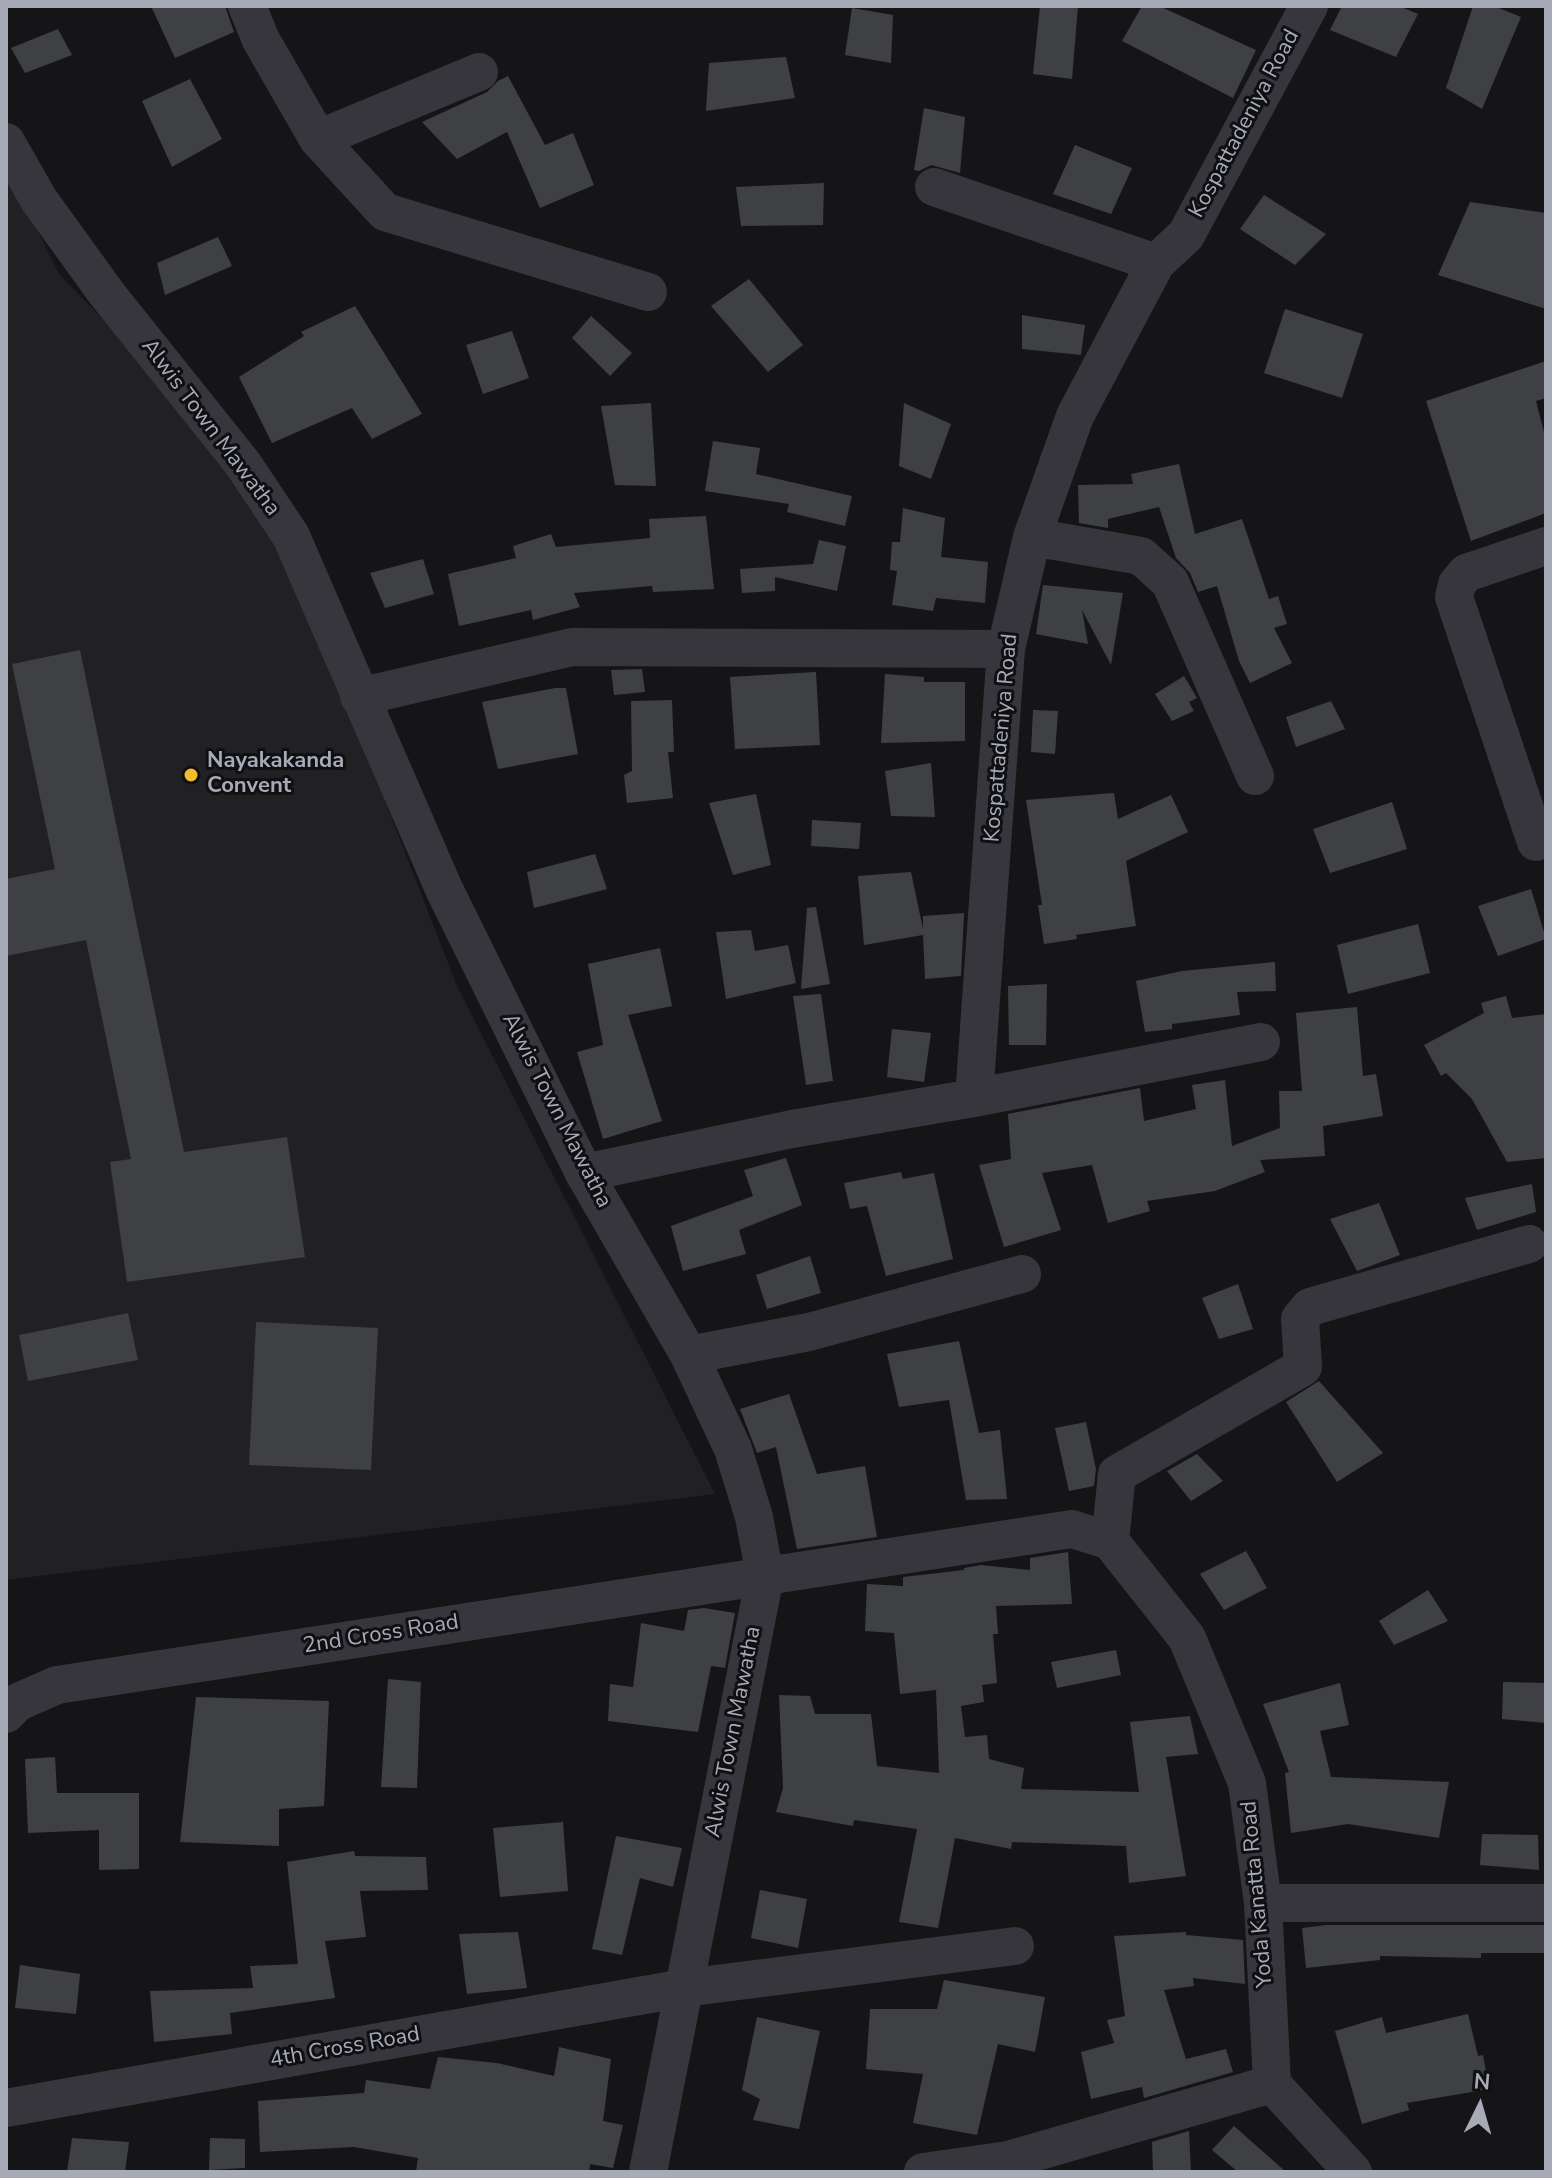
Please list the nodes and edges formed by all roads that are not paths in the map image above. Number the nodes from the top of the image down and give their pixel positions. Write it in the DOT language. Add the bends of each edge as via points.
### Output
graph roads {
  1 [pos="247,6"];
  2 [pos="1309,6"];
  3 [pos="479,72"];
  4 [pos="318,139"];
  5 [pos="6,142"];
  6 [pos="934,187"];
  7 [pos="1156,263"];
  8 [pos="648,292"];
  9 [pos="1032,537"];
  10 [pos="1546,546"];
  11 [pos="1006,649"];
  12 [pos="359,697"];
  13 [pos="1255,776"];
  14 [pos="1536,842"];
  15 [pos="1261,1042"];
  16 [pos="974,1098"];
  17 [pos="584,1173"];
  18 [pos="1529,1244"];
  19 [pos="1022,1274"];
  20 [pos="689,1355"];
  21 [pos="1110,1541"];
  22 [pos="765,1576"];
  23 [pos="6,1714"];
  24 [pos="1263,1903"];
  25 [pos="1546,1903"];
  26 [pos="1015,1946"];
  27 [pos="684,1988"];
  28 [pos="1272,2084"];
  29 [pos="6,2108"];
  30 [pos="1007,2166"];
  31 [pos="648,2172"];
  32 [pos="923,2172"];
  33 [pos="1353,2172"];
  1 -- 4 [label="street"];
  2 -- 7 [label="street, Kospattadeniya Road" via="1186,235"];
  3 -- 4 [label="street"];
  4 -- 8 [label="street" via="385,212"];
  5 -- 12 [label="street, Alwis Town Mawatha" via="47,212 243,464 291,536"];
  6 -- 7 [label="street"];
  7 -- 9 [label="street, Kospattadeniya Road" via="1075,416"];
  9 -- 11 [label="street, Kospattadeniya Road"];
  9 -- 13 [label="street" via="1141,556 1170,582"];
  10 -- 14 [label="street" via="1466,573 1454,597"];
  11 -- 12 [label="street" via="572,647"];
  11 -- 16 [label="street, Kospattadeniya Road"];
  12 -- 17 [label="street, Alwis Town Mawatha" via="444,889"];
  15 -- 16 [label="street"];
  16 -- 17 [label="street"];
  17 -- 20 [label="street, Alwis Town Mawatha"];
  18 -- 21 [label="street" via="1310,1307 1300,1319 1303,1367 1117,1474"];
  19 -- 20 [label="street" via="809,1332"];
  20 -- 22 [label="street, Alwis Town Mawatha" via="733,1449"];
  21 -- 22 [label="street" via="1072,1529"];
  21 -- 24 [label="street, Yoda Kanatta Road" via="1187,1638 1247,1783"];
  22 -- 23 [label="street, 2nd Cross Road" via="57,1685 18,1702"];
  22 -- 27 [label="street, Alwis Town Mawatha"];
  24 -- 25 [label="street"];
  24 -- 28 [label="street, Yoda Kanatta Road"];
  26 -- 27 [label="street, 4th Cross Road"];
  27 -- 29 [label="street, 4th Cross Road"];
  27 -- 31 [label="street, Alwis Town Mawatha"];
  28 -- 30 [label="street"];
  28 -- 33 [label="street"];
  30 -- 32 [label="street"];
}
